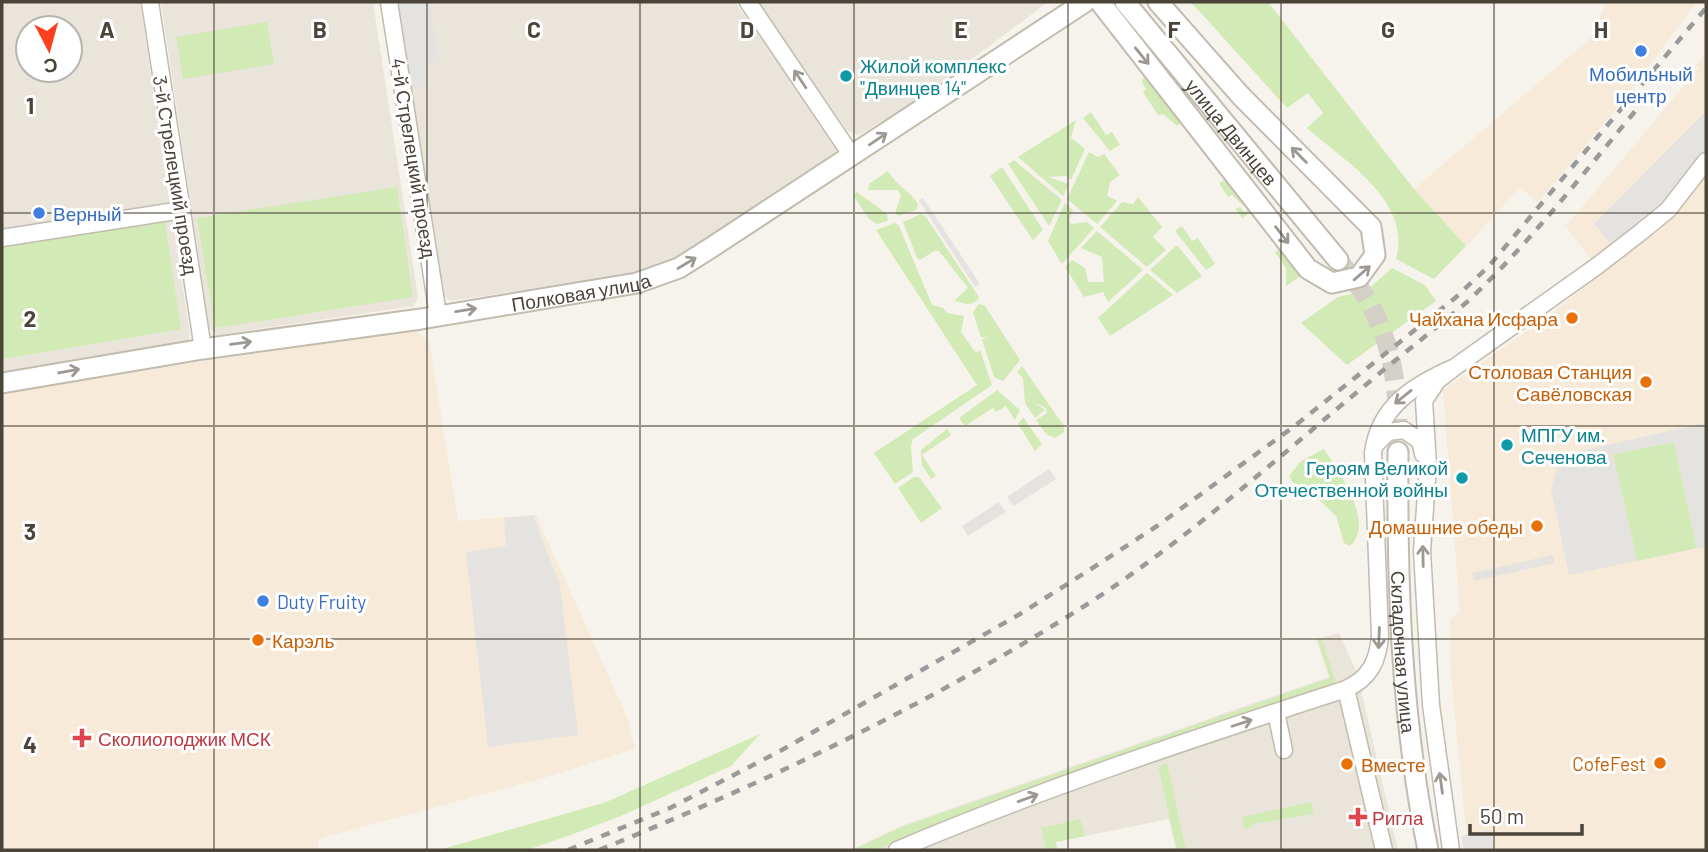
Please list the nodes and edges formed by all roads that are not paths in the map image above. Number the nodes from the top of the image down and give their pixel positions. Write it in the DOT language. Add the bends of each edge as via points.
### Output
graph roads {
  1 [pos="150,2"];
  2 [pos="389,2"];
  3 [pos="748,2"];
  4 [pos="1085,2"];
  5 [pos="1100,2"];
  6 [pos="1125,2"];
  7 [pos="1158,2"];
  8 [pos="852,156"];
  9 [pos="1706,161"];
  10 [pos="182,210"];
  11 [pos="2,238"];
  12 [pos="1338,260"];
  13 [pos="439,315"];
  14 [pos="203,349"];
  15 [pos="1455,367"];
  16 [pos="2,383"];
  17 [pos="1374,447"];
  18 [pos="1398,452"];
  19 [pos="1426,477"];
  20 [pos="1348,688"];
  21 [pos="1276,712"];
  22 [pos="1284,750"];
  23 [pos="897,850"];
  24 [pos="1384,850"];
  25 [pos="1428,850"];
  26 [pos="1451,850"];
  1 -- 10 [label="street, 3-й Стрелецкий проезд"];
  2 -- 13 [label="street, 4-й Стрелецкий проезд"];
  8 -- 3 [label="street, one-way"];
  8 -- 4 [label="street, Полковая улица, one-way"];
  5 -- 7 [label="street, one-way" via="1308,269 1332,284 1367,271 1375,254 1371,227 1241,96"];
  6 -- 12 [label="street, улица Двинцев"];
  13 -- 8 [label="street, Полковая улица, one-way" via="657,278"];
  9 -- 15 [label="street" via="1668,209 1641,232"];
  10 -- 11 [label="street"];
  10 -- 14 [label="street, 3-й Стрелецкий проезд"];
  14 -- 13 [label="street, Полковая улица, one-way"];
  16 -- 14 [label="street, Полковая улица, one-way"];
  15 -- 17 [label="street, one-way" via="1403,396 1381,422"];
  15 -- 19 [label="street" via="1424,401"];
  17 -- 19 [label="street" via="1396,429 1413,434 1423,451"];
  17 -- 20 [label="street, one-way" via="1379,651 1372,670"];
  18 -- 25 [label="street, Складочная улица" via="1399,645 1411,756"];
  26 -- 19 [label="street, one-way" via="1428,674 1422,551"];
  20 -- 21 [label="street"];
  20 -- 24 [label="street"];
  21 -- 22 [label="street"];
  23 -- 21 [label="street, one-way" via="964,821"];
}
